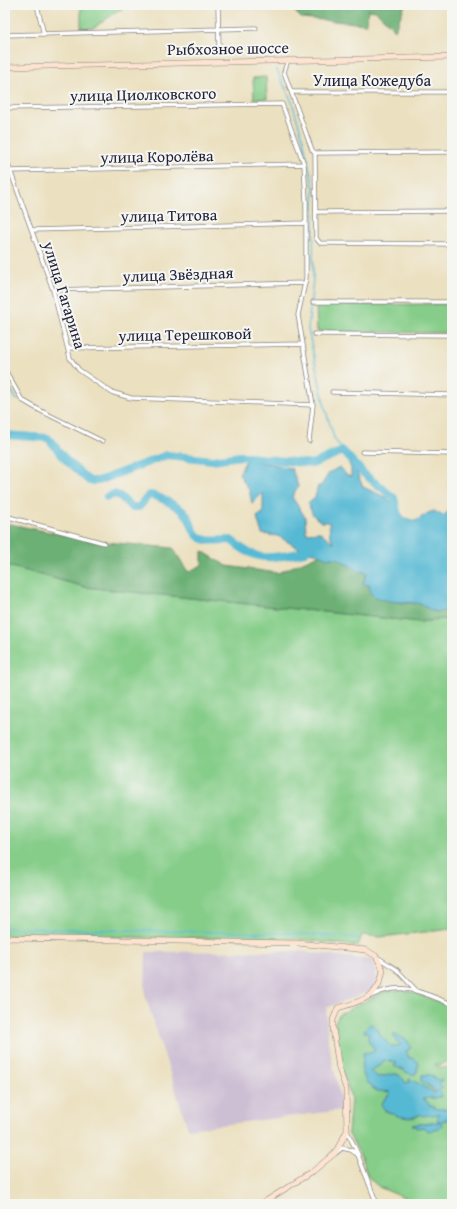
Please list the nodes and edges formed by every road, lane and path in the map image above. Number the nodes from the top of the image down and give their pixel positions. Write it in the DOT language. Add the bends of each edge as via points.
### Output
graph roads {
  1 [pos="37,5"];
  2 [pos="218,5"];
  3 [pos="256,28"];
  4 [pos="219,29"];
  5 [pos="5,35"];
  6 [pos="44,35"];
  7 [pos="219,48"];
  8 [pos="452,57"];
  9 [pos="288,60"];
  10 [pos="5,66"];
  11 [pos="292,92"];
  12 [pos="452,92"];
  13 [pos="5,108"];
  14 [pos="452,152"];
  15 [pos="315,153"];
  16 [pos="5,156"];
  17 [pos="304,164"];
  18 [pos="10,171"];
  19 [pos="452,211"];
  20 [pos="317,212"];
  21 [pos="306,223"];
  22 [pos="32,230"];
  23 [pos="452,244"];
  24 [pos="305,283"];
  25 [pos="53,290"];
  26 [pos="313,302"];
  27 [pos="452,302"];
  28 [pos="314,334"];
  29 [pos="452,335"];
  30 [pos="302,344"];
  31 [pos="68,348"];
  32 [pos="5,370"];
  33 [pos="332,392"];
  34 [pos="452,395"];
  35 [pos="313,405"];
  36 [pos="102,441"];
  37 [pos="309,441"];
  38 [pos="362,452"];
  39 [pos="452,454"];
  40 [pos="5,516"];
  41 [pos="104,543"];
  42 [pos="5,938"];
  43 [pos="376,956"];
  44 [pos="416,990"];
  45 [pos="370,996"];
  46 [pos="452,1004"];
  47 [pos="347,1131"];
  48 [pos="335,1153"];
  49 [pos="358,1155"];
  50 [pos="261,1204"];
  51 [pos="378,1204"];
  1 -- 6 [label="street"];
  2 -- 4 [label="street"];
  3 -- 4 [label="street"];
  4 -- 6 [label="street"];
  4 -- 7 [label="street"];
  5 -- 6 [label="street"];
  8 -- 9 [label="street, Рыбхозное шоссе"];
  9 -- 10 [label="street, Рыбхозное шоссе"];
  9 -- 11 [label="street" via="284,72"];
  11 -- 12 [label="street, Улица Кожедуба"];
  11 -- 15 [label="street"];
  13 -- 17 [label="street, улица Циолковского" via="282,104"];
  14 -- 15 [label="street"];
  15 -- 20 [label="street"];
  16 -- 18 [label="street, улица Гагарина"];
  17 -- 18 [label="street, улица Королёва"];
  17 -- 21 [label="street"];
  18 -- 22 [label="street, улица Гагарина"];
  19 -- 20 [label="street"];
  20 -- 23 [label="street" via="316,238 320,243"];
  21 -- 22 [label="street, улица Титова"];
  21 -- 24 [label="street"];
  22 -- 25 [label="street, улица Гагарина"];
  24 -- 25 [label="street, улица Звёздная"];
  24 -- 30 [label="street" via="298,315"];
  25 -- 31 [label="street, улица Гагарина"];
  26 -- 27 [label="street"];
  28 -- 29 [label="street"];
  30 -- 31 [label="street, улица Терешковой"];
  30 -- 35 [label="street"];
  31 -- 35 [label="street, улица Гагарина" via="70,358 79,370 111,392 126,396"];
  32 -- 36 [label="street" via="22,400"];
  33 -- 34 [label="street"];
  35 -- 37 [label="street"];
  38 -- 39 [label="street"];
  40 -- 41 [label="street"];
  42 -- 43 [label="street" via="297,943 366,950"];
  43 -- 44 [label="street" via="396,969"];
  43 -- 45 [label="street" via="383,970 379,988"];
  44 -- 45 [label="street" via="395,988 382,990"];
  44 -- 46 [label="street"];
  45 -- 47 [label="street" via="338,1008 333,1020 339,1069 346,1088"];
  47 -- 48 [label="street"];
  47 -- 49 [label="street"];
  48 -- 49 [label="street" via="342,1148"];
  48 -- 50 [label="street" via="312,1172"];
  49 -- 51 [label="street"];
}
